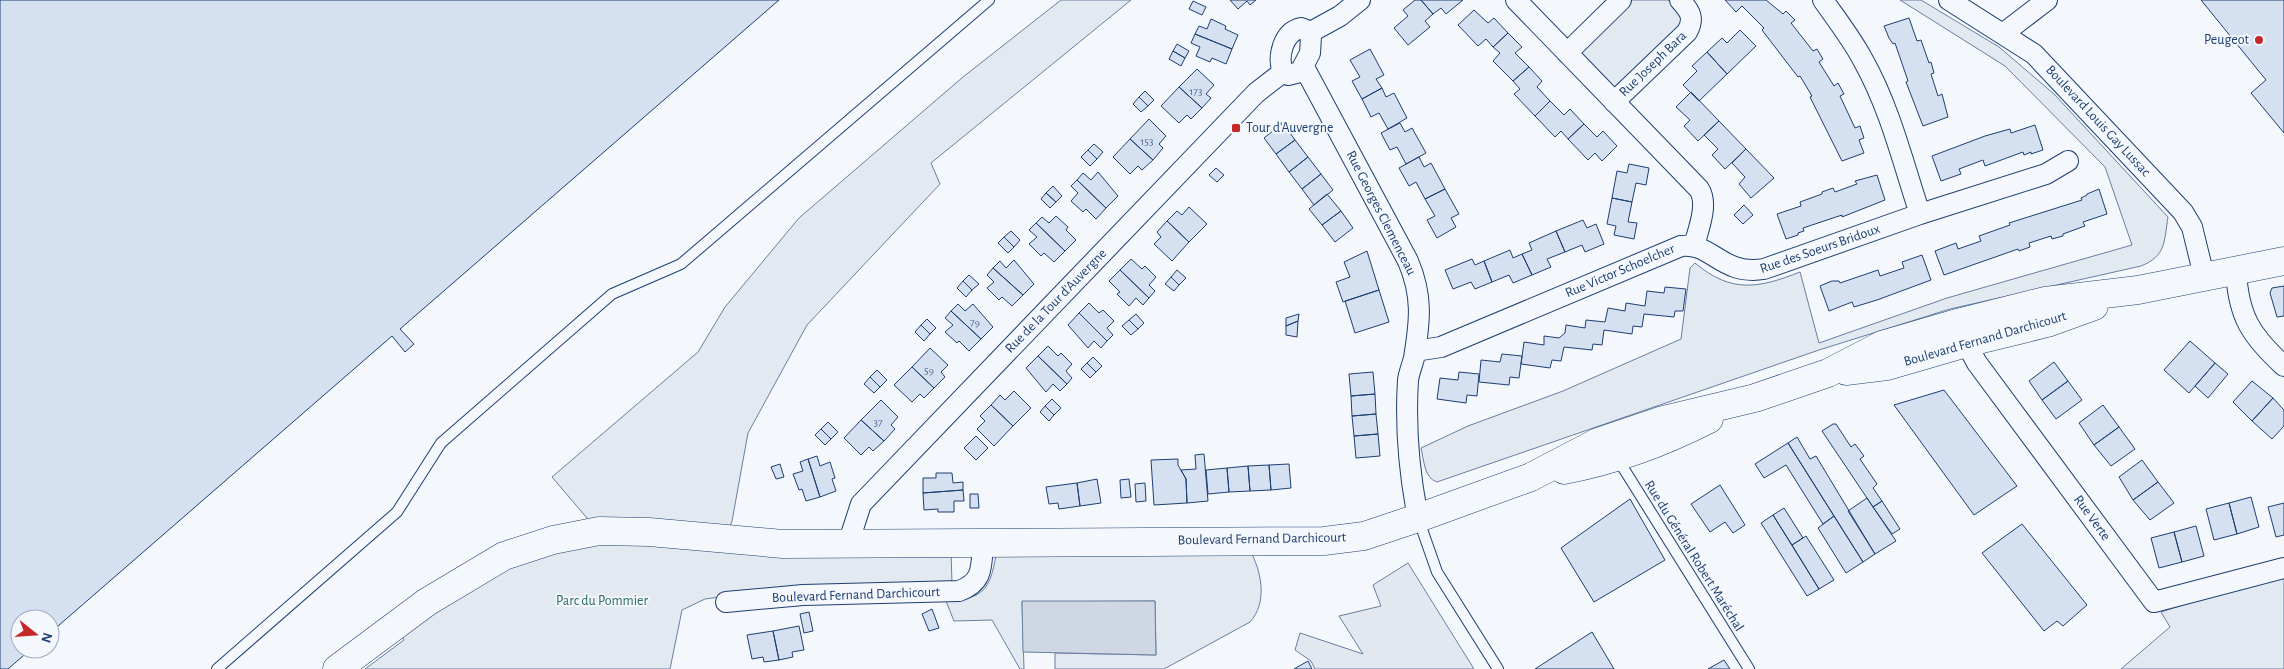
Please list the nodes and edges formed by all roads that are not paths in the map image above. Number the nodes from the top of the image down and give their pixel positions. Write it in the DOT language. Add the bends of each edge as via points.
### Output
graph roads {
  1 [pos="989,0"];
  2 [pos="1360,0"];
  3 [pos="1516,0"];
  4 [pos="1621,0"];
  5 [pos="1680,0"];
  6 [pos="1823,0"];
  7 [pos="1949,0"];
  8 [pos="2047,0"];
  9 [pos="1309,33"];
  10 [pos="2004,33"];
  11 [pos="1567,53"];
  12 [pos="1304,67"];
  13 [pos="1283,72"];
  14 [pos="1614,102"];
  15 [pos="2068,161"];
  16 [pos="1920,214"];
  17 [pos="1694,246"];
  18 [pos="2284,262"];
  19 [pos="2236,270"];
  20 [pos="2204,276"];
  21 [pos="1963,332"];
  22 [pos="1415,351"];
  23 [pos="2284,366"];
  24 [pos="1613,448"];
  25 [pos="1418,518"];
  26 [pos="848,544"];
  27 [pos="983,544"];
  28 [pos="2284,568"];
  29 [pos="726,602"];
  30 [pos="217,669"];
  31 [pos="337,669"];
  32 [pos="1498,669"];
  33 [pos="1749,669"];
  1 -- 30 [label="lane" via="681,264 612,294 442,443 397,512"];
  2 -- 9 [label="street" via="1340,16"];
  3 -- 11 [label="street, Rue Victor Schoelcher"];
  4 -- 11 [label="street"];
  5 -- 14 [label="street, Rue Joseph Bara" via="1692,15 1687,32"];
  6 -- 16 [label="street" via="1873,80"];
  7 -- 10 [label="street, Boulevard Louis Gay Lussac"];
  8 -- 10 [label="street"];
  9 -- 12 [label="street" via="1310,53"];
  9 -- 13 [label="street" via="1296,29 1287,39 1280,58"];
  10 -- 20 [label="street, Boulevard Louis Gay Lussac" via="2044,63 2183,212 2192,227"];
  11 -- 14 [label="street, Rue Victor Schoelcher"];
  12 -- 13 [label="street" via="1297,74"];
  12 -- 22 [label="street, Rue Georges Clemenceau" via="1416,278 1420,301"];
  13 -- 26 [label="street, Rue de la Tour d'Auvergne" via="1256,93 868,497 858,510"];
  14 -- 17 [label="street, Rue Victor Schoelcher" via="1702,193"];
  15 -- 16 [label="street, Rue des Soeurs Bridoux" via="2046,174"];
  16 -- 17 [label="street, Rue des Soeurs Bridoux" via="1780,266 1754,271 1727,266"];
  17 -- 22 [label="street, Rue Victor Schoelcher" via="1681,246 1441,347"];
  18 -- 19 [label="main road, Boulevard Fernand Darchicourt"];
  19 -- 20 [label="main road, Boulevard Fernand Darchicourt"];
  19 -- 23 [label="street" via="2247,323 2253,334"];
  20 -- 21 [label="main road, Boulevard Fernand Darchicourt" via="2138,290 2047,323"];
  21 -- 24 [label="main road, Boulevard Fernand Darchicourt" via="1887,366 1828,373 1736,404 1670,440"];
  21 -- 28 [label="street, Rue Verte" via="1977,363 2154,602"];
  22 -- 25 [label="street, Rue Georges Clemenceau" via="1408,379 1407,420"];
  24 -- 25 [label="main road, Boulevard Fernand Darchicourt"];
  24 -- 33 [label="lane, Rue du Général Robert Maréchal"];
  25 -- 27 [label="main road, Boulevard Fernand Darchicourt" via="1364,536 1324,541"];
  25 -- 32 [label="lane" via="1437,572"];
  26 -- 27 [label="main road, Boulevard Fernand Darchicourt"];
  26 -- 31 [label="main road, Boulevard Fernand Darchicourt" via="783,544 649,532 598,531 553,540 504,556 427,602"];
  27 -- 29 [label="street, Boulevard Fernand Darchicourt" via="982,570 970,587 959,591 803,595"];
}
